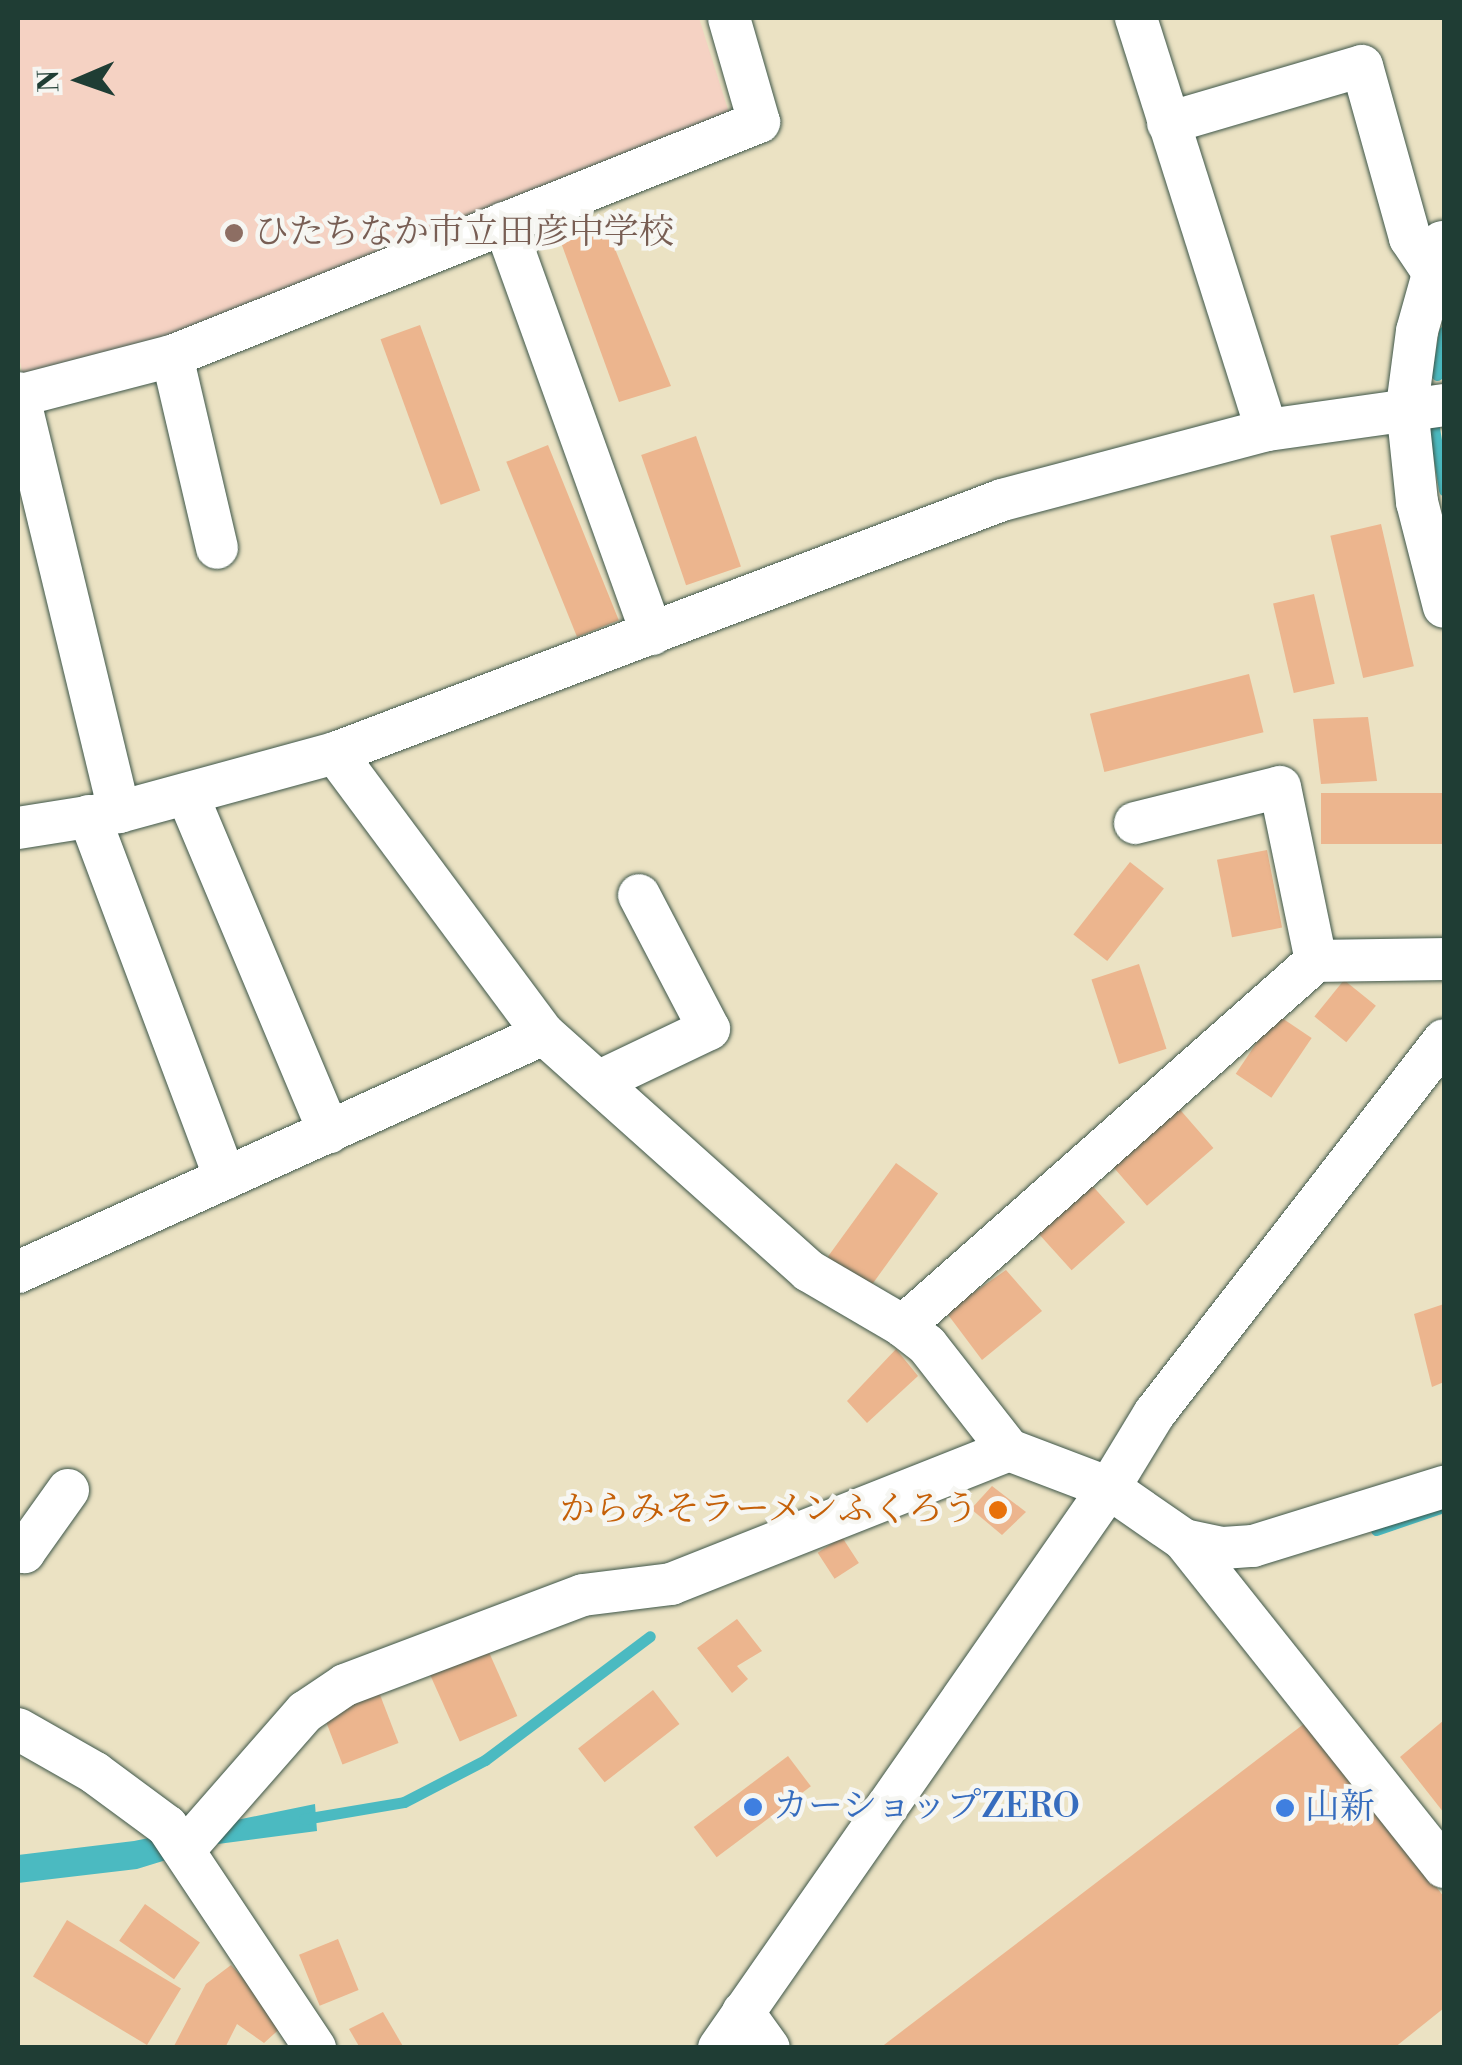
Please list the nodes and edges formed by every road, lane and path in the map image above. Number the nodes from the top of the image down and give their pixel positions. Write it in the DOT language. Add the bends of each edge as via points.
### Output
graph roads {
  1 [pos="728,18"];
  2 [pos="1136,18"];
  3 [pos="1168,123"];
  4 [pos="504,224"];
  5 [pos="1438,253"];
  6 [pos="172,356"];
  7 [pos="18,394"];
  8 [pos="1426,406"];
  9 [pos="1267,430"];
  10 [pos="217,548"];
  11 [pos="1444,606"];
  12 [pos="652,634"];
  13 [pos="335,753"];
  14 [pos="186,794"];
  15 [pos="104,814"];
  16 [pos="1135,823"];
  17 [pos="18,828"];
  18 [pos="639,894"];
  19 [pos="1444,959"];
  20 [pos="1316,961"];
  21 [pos="544,1034"];
  22 [pos="1444,1040"];
  23 [pos="598,1082"];
  24 [pos="329,1132"];
  25 [pos="225,1178"];
  26 [pos="18,1272"];
  27 [pos="903,1326"];
  28 [pos="1009,1450"];
  29 [pos="1444,1487"];
  30 [pos="1109,1488"];
  31 [pos="68,1490"];
  32 [pos="1184,1540"];
  33 [pos="18,1550"];
  34 [pos="18,1730"];
  35 [pos="184,1850"];
  36 [pos="1444,1866"];
  37 [pos="743,2012"];
  38 [pos="315,2048"];
  39 [pos="719,2048"];
  40 [pos="769,2048"];
  1 -- 4 [label="street" via="759,122"];
  2 -- 3 [label="street"];
  3 -- 5 [label="street" via="1362,66 1410,238"];
  3 -- 9 [label="street"];
  4 -- 6 [label="street"];
  4 -- 12 [label="street"];
  5 -- 8 [label="street"];
  6 -- 7 [label="street"];
  6 -- 10 [label="street"];
  7 -- 15 [label="street"];
  8 -- 9 [label="street"];
  8 -- 11 [label="street" via="1418,502"];
  9 -- 12 [label="street" via="1002,500"];
  12 -- 13 [label="street"];
  13 -- 14 [label="street"];
  13 -- 21 [label="street"];
  14 -- 15 [label="street"];
  14 -- 24 [label="street"];
  15 -- 17 [label="street"];
  15 -- 25 [label="street"];
  16 -- 20 [label="street" via="1280,787"];
  18 -- 23 [label="street" via="709,1028"];
  19 -- 20 [label="street"];
  20 -- 27 [label="street"];
  21 -- 23 [label="street"];
  21 -- 24 [label="street"];
  22 -- 30 [label="street" via="1154,1414"];
  23 -- 27 [label="street" via="808,1272"];
  24 -- 25 [label="street"];
  25 -- 26 [label="street"];
  27 -- 28 [label="street" via="926,1345"];
  28 -- 30 [label="street"];
  28 -- 35 [label="street" via="671,1584 565,1602 344,1685 305,1712"];
  29 -- 32 [label="street" via="1253,1546"];
  30 -- 32 [label="street"];
  30 -- 37 [label="street"];
  31 -- 33 [label="street" via="24,1552"];
  32 -- 36 [label="street"];
  34 -- 35 [label="street" via="95,1773 167,1826"];
  35 -- 38 [label="street"];
  37 -- 39 [label="street"];
  37 -- 40 [label="street"];
}
